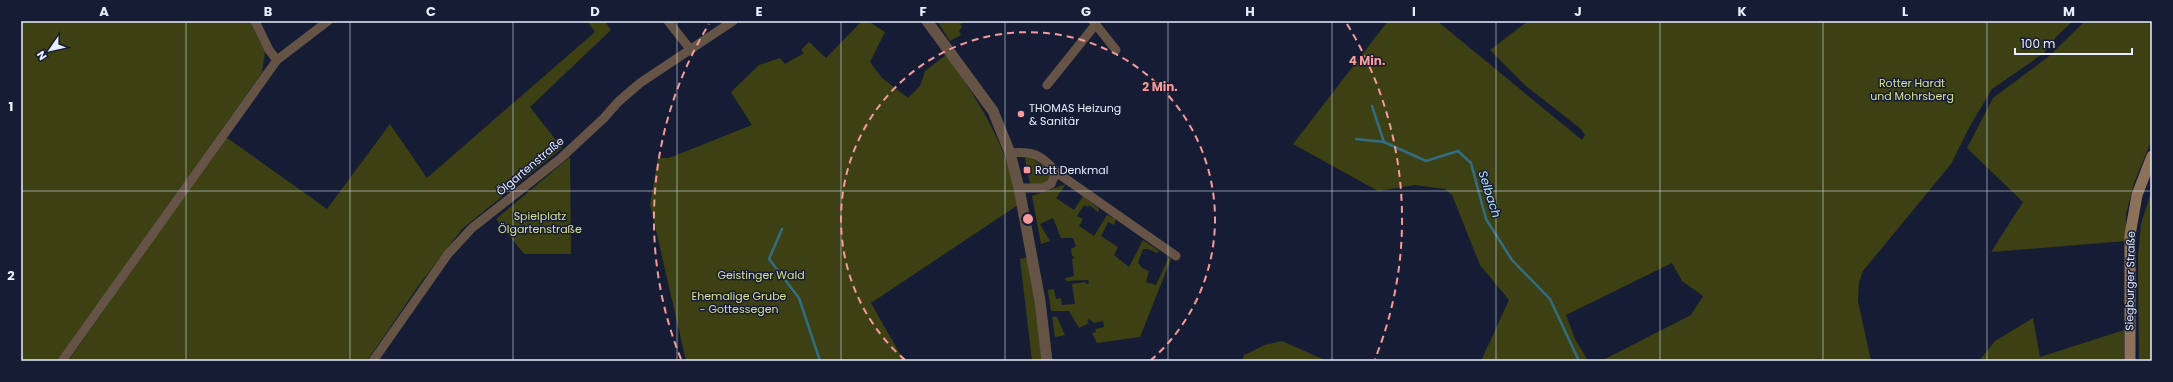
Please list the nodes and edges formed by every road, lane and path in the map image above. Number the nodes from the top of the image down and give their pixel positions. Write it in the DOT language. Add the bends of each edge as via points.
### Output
graph roads {
  1 [pos="255,21"];
  2 [pos="328,21"];
  3 [pos="668,21"];
  4 [pos="733,21"];
  5 [pos="927,21"];
  6 [pos="1095,23"];
  7 [pos="690,49"];
  8 [pos="1116,50"];
  9 [pos="277,60"];
  10 [pos="1047,85"];
  11 [pos="1010,153"];
  12 [pos="2152,156"];
  13 [pos="1056,172"];
  14 [pos="1019,188"];
  15 [pos="1176,256"];
  16 [pos="1046,356"];
  17 [pos="62,361"];
  18 [pos="373,361"];
  19 [pos="2130,361"];
  1 -- 9 [label="street" via="269,50"];
  2 -- 9 [label="street"];
  3 -- 7 [label="street"];
  4 -- 7 [label="street, Ölgartenstraße"];
  5 -- 11 [label="street" via="993,111"];
  6 -- 8 [label="street"];
  6 -- 10 [label="street"];
  7 -- 18 [label="street, Ölgartenstraße" via="618,102 561,158 472,228 448,254"];
  9 -- 17 [label="street"];
  11 -- 13 [label="street" via="1027,152 1040,157"];
  11 -- 14 [label="street"];
  12 -- 19 [label="main road, Siegburger Straße" via="2137,195 2130,235"];
  13 -- 14 [label="street" via="1051,184 1042,188"];
  13 -- 15 [label="street"];
  14 -- 16 [label="street" via="1040,301"];
}
